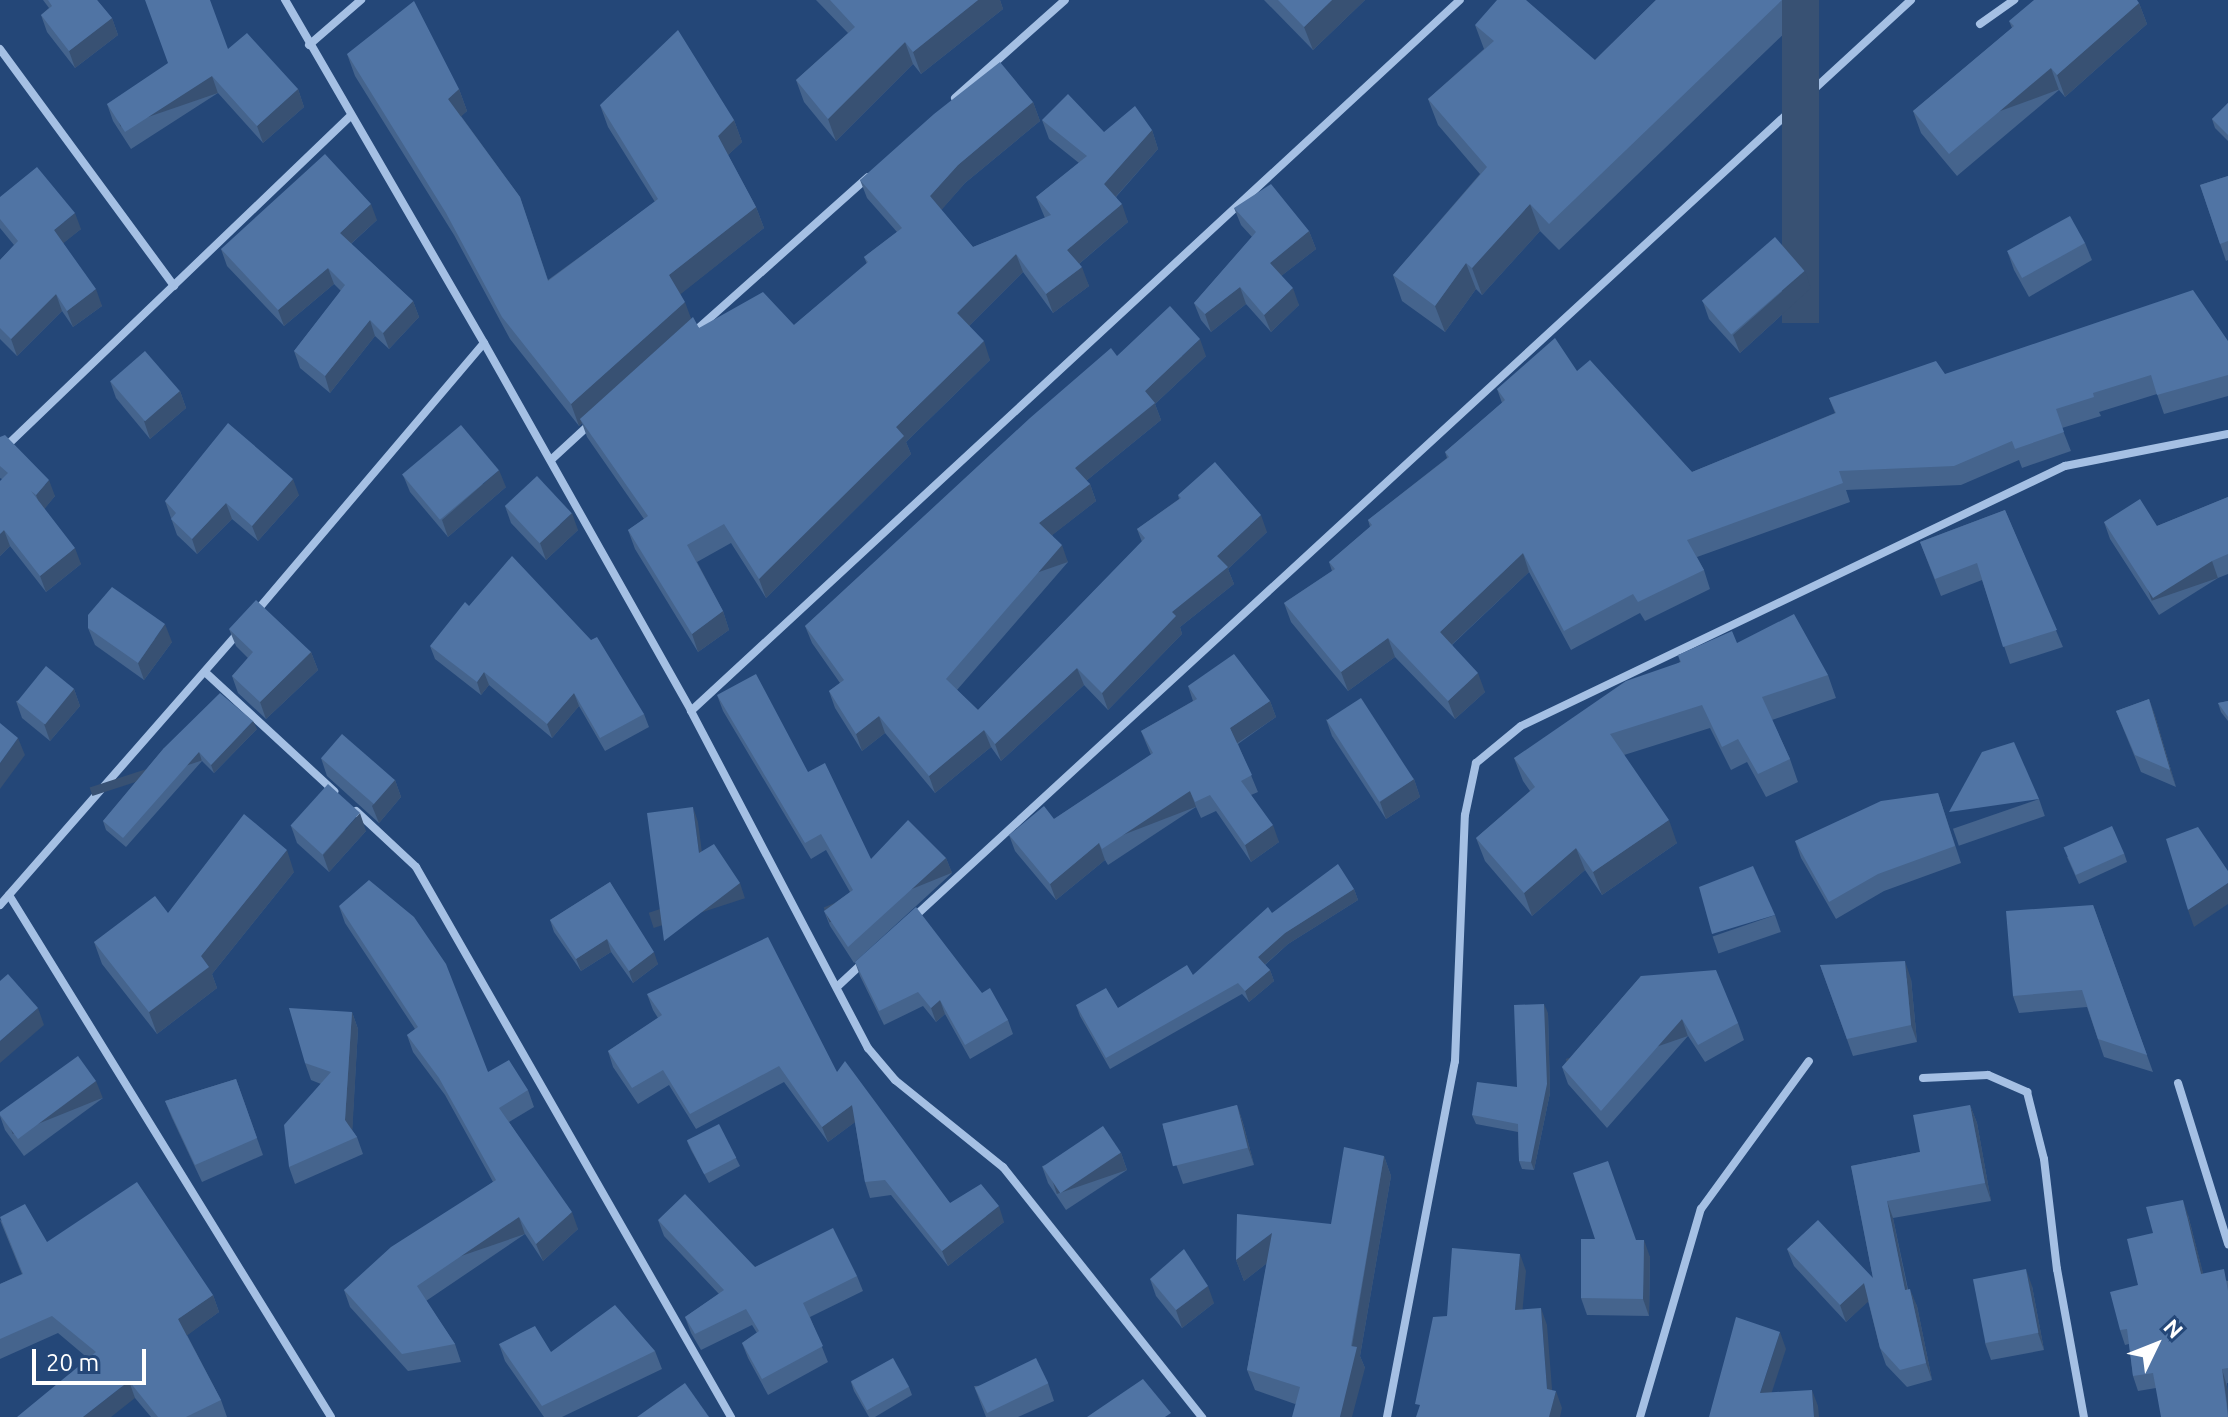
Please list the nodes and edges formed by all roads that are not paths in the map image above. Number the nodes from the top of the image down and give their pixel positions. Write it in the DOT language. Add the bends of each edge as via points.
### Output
graph roads {
  1 [pos="285,0"];
  2 [pos="361,0"];
  3 [pos="1065,0"];
  4 [pos="1460,0"];
  5 [pos="1911,0"];
  6 [pos="2014,0"];
  7 [pos="1980,24"];
  8 [pos="309,45"];
  9 [pos="0,49"];
  10 [pos="948,104"];
  11 [pos="349,117"];
  12 [pos="878,167"];
  13 [pos="174,286"];
  14 [pos="484,343"];
  15 [pos="680,344"];
  16 [pos="599,417"];
  17 [pos="2228,434"];
  18 [pos="0,452"];
  19 [pos="552,459"];
  20 [pos="205,672"];
  21 [pos="691,711"];
  22 [pos="9,895"];
  23 [pos="0,905"];
  24 [pos="908,923"];
  25 [pos="873,954"];
  26 [pos="838,986"];
  27 [pos="1809,1061"];
  28 [pos="1923,1078"];
  29 [pos="2178,1083"];
  30 [pos="2228,1244"];
  31 [pos="331,1417"];
  32 [pos="731,1417"];
  33 [pos="1202,1417"];
  34 [pos="1387,1417"];
  35 [pos="1640,1417"];
  36 [pos="2084,1417"];
  1 -- 8 [label="street"];
  2 -- 8 [label="street"];
  3 -- 10 [label="street"];
  4 -- 21 [label="street"];
  5 -- 24 [label="street"];
  6 -- 7 [label="street"];
  8 -- 11 [label="street"];
  9 -- 13 [label="street"];
  11 -- 13 [label="street"];
  11 -- 14 [label="street"];
  12 -- 15 [label="street"];
  13 -- 18 [label="street"];
  14 -- 19 [label="street"];
  14 -- 20 [label="street"];
  16 -- 19 [label="street"];
  17 -- 34 [label="street" via="2065,466 1521,726 1476,763 1465,815 1455,1061"];
  19 -- 21 [label="street"];
  20 -- 22 [label="street"];
  20 -- 32 [label="street" via="416,867"];
  21 -- 26 [label="street"];
  22 -- 23 [label="street"];
  22 -- 31 [label="street"];
  25 -- 26 [label="street"];
  26 -- 33 [label="street" via="868,1048 895,1080 1003,1167"];
  27 -- 35 [label="street" via="1701,1209"];
  28 -- 36 [label="street" via="1988,1075 2027,1092 2044,1159 2057,1269"];
  29 -- 30 [label="street"];
}
